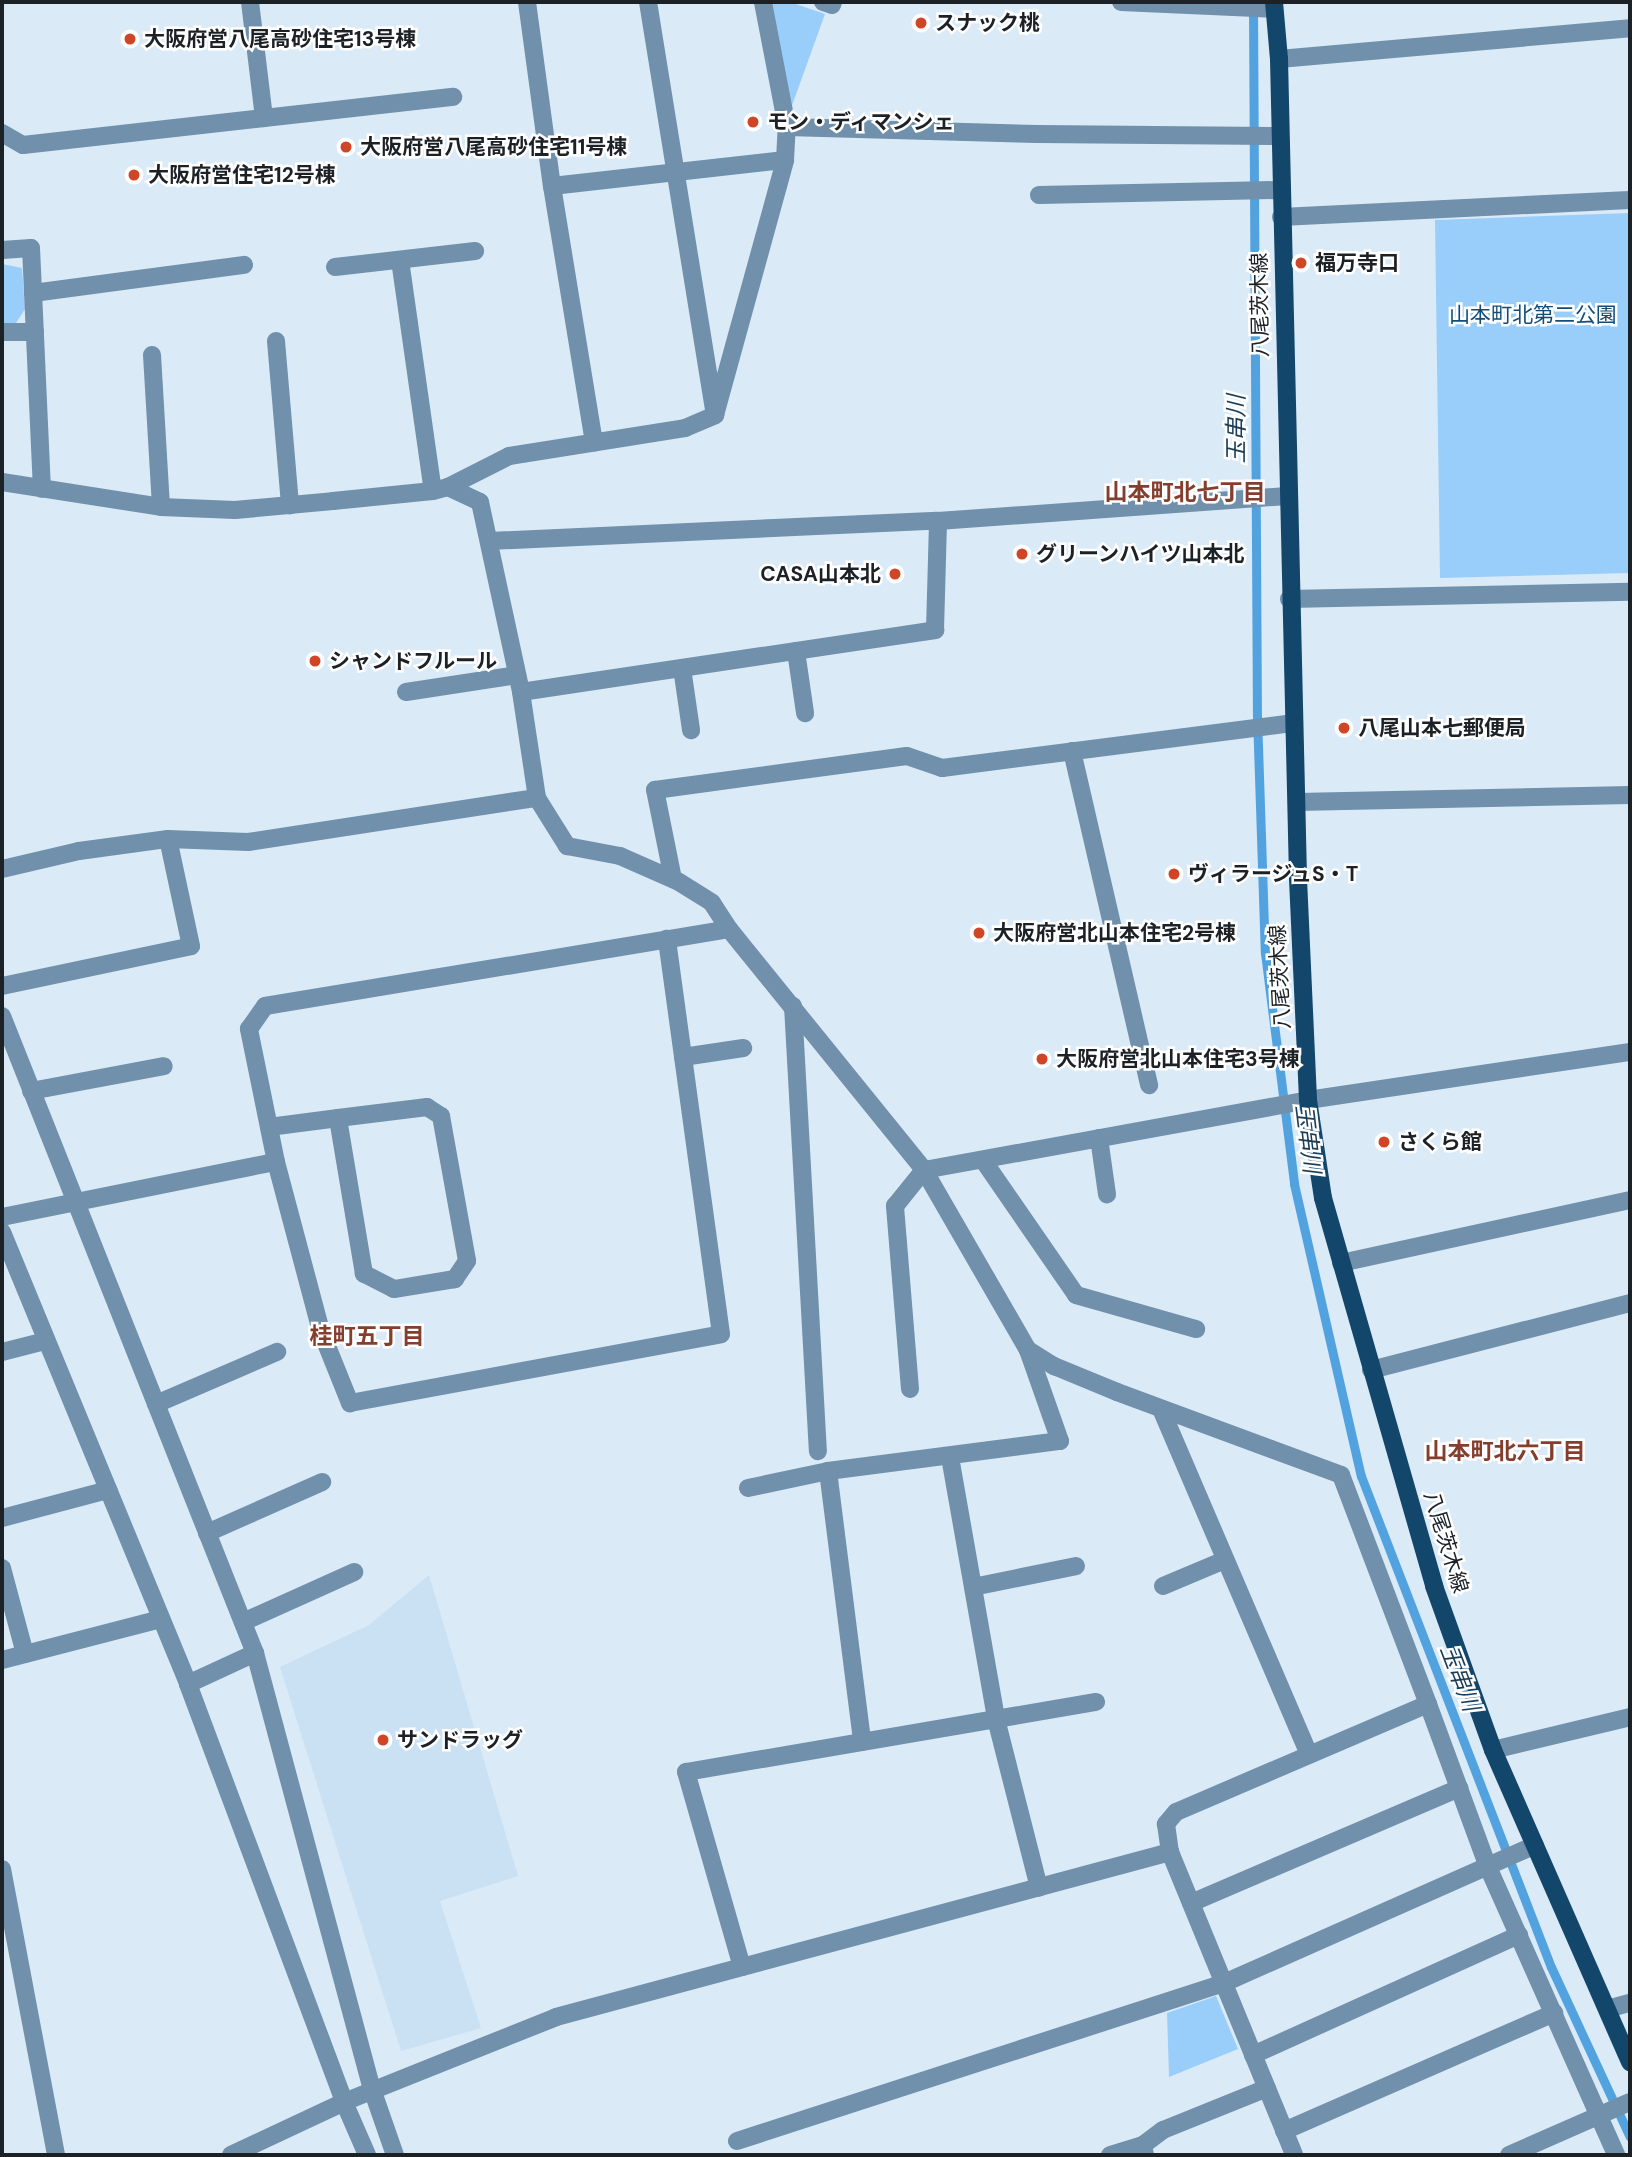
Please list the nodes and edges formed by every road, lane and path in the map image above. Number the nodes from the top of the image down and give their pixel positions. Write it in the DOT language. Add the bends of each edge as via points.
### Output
graph roads {
  1 [pos="250,2"];
  2 [pos="527,2"];
  3 [pos="648,2"];
  4 [pos="763,2"];
  5 [pos="823,2"];
  6 [pos="833,2"];
  7 [pos="1121,2"];
  8 [pos="1273,6"];
  9 [pos="1630,28"];
  10 [pos="1279,59"];
  11 [pos="453,97"];
  12 [pos="264,118"];
  13 [pos="787,127"];
  14 [pos="2,132"];
  15 [pos="1277,136"];
  16 [pos="785,160"];
  17 [pos="674,173"];
  18 [pos="552,186"];
  19 [pos="1277,190"];
  20 [pos="1039,195"];
  21 [pos="1630,200"];
  22 [pos="1281,217"];
  23 [pos="2,250"];
  24 [pos="475,251"];
  25 [pos="400,260"];
  26 [pos="244,265"];
  27 [pos="335,267"];
  28 [pos="33,293"];
  29 [pos="35,331"];
  30 [pos="2,332"];
  31 [pos="276,341"];
  32 [pos="152,355"];
  33 [pos="715,415"];
  34 [pos="594,443"];
  35 [pos="2,482"];
  36 [pos="42,489"];
  37 [pos="440,489"];
  38 [pos="1281,497"];
  39 [pos="290,505"];
  40 [pos="161,507"];
  41 [pos="938,522"];
  42 [pos="489,541"];
  43 [pos="1630,592"];
  44 [pos="1289,599"];
  45 [pos="796,651"];
  46 [pos="682,668"];
  47 [pos="519,683"];
  48 [pos="407,692"];
  49 [pos="805,713"];
  50 [pos="1294,723"];
  51 [pos="691,730"];
  52 [pos="1072,751"];
  53 [pos="1630,794"];
  54 [pos="537,798"];
  55 [pos="1297,802"];
  56 [pos="167,839"];
  57 [pos="2,869"];
  58 [pos="673,879"];
  59 [pos="729,929"];
  60 [pos="667,939"];
  61 [pos="2,986"];
  62 [pos="793,1006"];
  63 [pos="2,1016"];
  64 [pos="743,1048"];
  65 [pos="1630,1052"];
  66 [pos="683,1057"];
  67 [pos="164,1066"];
  68 [pos="1149,1086"];
  69 [pos="32,1091"];
  70 [pos="1306,1101"];
  71 [pos="338,1118"];
  72 [pos="269,1127"];
  73 [pos="1099,1138"];
  74 [pos="983,1160"];
  75 [pos="276,1162"];
  76 [pos="924,1170"];
  77 [pos="1107,1194"];
  78 [pos="1630,1200"];
  79 [pos="75,1203"];
  80 [pos="2,1217"];
  81 [pos="2,1232"];
  82 [pos="1341,1264"];
  83 [pos="1630,1303"];
  84 [pos="1196,1329"];
  85 [pos="45,1341"];
  86 [pos="1028,1350"];
  87 [pos="2,1352"];
  88 [pos="277,1352"];
  89 [pos="1371,1370"];
  90 [pos="910,1389"];
  91 [pos="156,1404"];
  92 [pos="1161,1409"];
  93 [pos="818,1451"];
  94 [pos="950,1457"];
  95 [pos="828,1471"];
  96 [pos="322,1482"];
  97 [pos="748,1488"];
  98 [pos="107,1490"];
  99 [pos="2,1518"];
  100 [pos="207,1533"];
  101 [pos="1226,1560"];
  102 [pos="1076,1566"];
  103 [pos="2,1568"];
  104 [pos="354,1572"];
  105 [pos="1163,1586"];
  106 [pos="973,1587"];
  107 [pos="160,1619"];
  108 [pos="243,1622"];
  109 [pos="255,1653"];
  110 [pos="25,1654"];
  111 [pos="2,1660"];
  112 [pos="188,1684"];
  113 [pos="1096,1702"];
  114 [pos="1428,1704"];
  115 [pos="1630,1717"];
  116 [pos="996,1719"];
  117 [pos="862,1742"];
  118 [pos="1493,1749"];
  119 [pos="1309,1755"];
  120 [pos="1459,1788"];
  121 [pos="1535,1845"];
  122 [pos="1170,1852"];
  123 [pos="1494,1864"];
  124 [pos="2,1869"];
  125 [pos="1039,1888"];
  126 [pos="1191,1903"];
  127 [pos="1519,1935"];
  128 [pos="742,1967"];
  129 [pos="1223,1983"];
  130 [pos="1630,2003"];
  131 [pos="1607,2009"];
  132 [pos="1554,2013"];
  133 [pos="1253,2055"];
  134 [pos="1630,2062"];
  135 [pos="1267,2088"];
  136 [pos="373,2092"];
  137 [pos="344,2102"];
  138 [pos="1630,2102"];
  139 [pos="1601,2115"];
  140 [pos="1284,2131"];
  141 [pos="737,2141"];
  142 [pos="1144,2150"];
  143 [pos="56,2155"];
  144 [pos="231,2155"];
  145 [pos="367,2155"];
  146 [pos="395,2155"];
  147 [pos="1110,2155"];
  148 [pos="1294,2155"];
  149 [pos="1509,2155"];
  150 [pos="1616,2155"];
  1 -- 12 [label="street"];
  2 -- 18 [label="street"];
  3 -- 17 [label="street"];
  4 -- 13 [label="street"];
  5 -- 6 [label="street"];
  7 -- 8 [label="street"];
  8 -- 10 [label="main road, 八尾茨木線"];
  9 -- 10 [label="street"];
  10 -- 15 [label="main road, 八尾茨木線"];
  11 -- 12 [label="street"];
  12 -- 14 [label="street" via="23,145"];
  13 -- 15 [label="street"];
  13 -- 16 [label="street"];
  15 -- 19 [label="main road, 八尾茨木線"];
  16 -- 17 [label="street"];
  16 -- 33 [label="street"];
  17 -- 18 [label="street"];
  17 -- 33 [label="street"];
  18 -- 34 [label="street"];
  19 -- 20 [label="street"];
  19 -- 22 [label="main road, 八尾茨木線"];
  21 -- 22 [label="street"];
  22 -- 38 [label="main road, 八尾茨木線"];
  23 -- 28 [label="street" via="31,248"];
  24 -- 25 [label="street"];
  25 -- 27 [label="street"];
  25 -- 37 [label="street"];
  26 -- 28 [label="street"];
  28 -- 29 [label="street"];
  29 -- 30 [label="street"];
  29 -- 36 [label="street"];
  31 -- 39 [label="street"];
  32 -- 40 [label="street"];
  33 -- 34 [label="street" via="685,428"];
  34 -- 37 [label="street" via="509,456"];
  35 -- 36 [label="street"];
  36 -- 40 [label="street"];
  37 -- 39 [label="street"];
  37 -- 42 [label="street" via="480,502"];
  38 -- 41 [label="street"];
  38 -- 44 [label="main road, 八尾茨木線"];
  39 -- 40 [label="street" via="235,510"];
  41 -- 42 [label="street"];
  41 -- 45 [label="street" via="935,630"];
  42 -- 47 [label="street"];
  43 -- 44 [label="street"];
  44 -- 50 [label="main road, 八尾茨木線"];
  45 -- 46 [label="street"];
  45 -- 49 [label="street"];
  46 -- 47 [label="street"];
  46 -- 51 [label="street"];
  47 -- 48 [label="street"];
  47 -- 54 [label="street"];
  50 -- 52 [label="street"];
  50 -- 55 [label="main road, 八尾茨木線"];
  52 -- 58 [label="street" via="942,768 907,756 655,790"];
  52 -- 68 [label="street"];
  53 -- 55 [label="street"];
  54 -- 56 [label="street" via="247,842"];
  54 -- 58 [label="street" via="567,846 620,856"];
  55 -- 70 [label="main road, 八尾茨木線"];
  56 -- 57 [label="street" via="79,850"];
  56 -- 61 [label="street" via="191,946"];
  58 -- 59 [label="street" via="712,903"];
  59 -- 60 [label="street"];
  59 -- 62 [label="street"];
  60 -- 66 [label="street"];
  60 -- 72 [label="street" via="265,1006 249,1030"];
  62 -- 76 [label="street"];
  62 -- 93 [label="street"];
  63 -- 69 [label="street"];
  64 -- 66 [label="street"];
  65 -- 70 [label="street"];
  66 -- 75 [label="street" via="721,1334 350,1403 321,1331"];
  67 -- 69 [label="street"];
  69 -- 79 [label="street"];
  70 -- 73 [label="street"];
  70 -- 82 [label="main road, 八尾茨木線" via="1323,1198"];
  71 -- 71 [label="street" via="427,1107 441,1116 467,1261 455,1279 394,1289 364,1274"];
  71 -- 72 [label="street"];
  72 -- 75 [label="street"];
  73 -- 74 [label="street"];
  73 -- 77 [label="street"];
  74 -- 76 [label="street"];
  74 -- 84 [label="street" via="1076,1294"];
  75 -- 79 [label="street"];
  76 -- 86 [label="street"];
  76 -- 90 [label="street" via="895,1206"];
  78 -- 82 [label="street"];
  79 -- 80 [label="street"];
  79 -- 91 [label="street"];
  81 -- 85 [label="street"];
  82 -- 89 [label="main road, 八尾茨木線"];
  83 -- 89 [label="street"];
  85 -- 87 [label="street"];
  85 -- 98 [label="street"];
  86 -- 92 [label="street" via="1054,1366"];
  86 -- 94 [label="street" via="1060,1441"];
  88 -- 91 [label="street"];
  89 -- 118 [label="main road, 八尾茨木線" via="1434,1586"];
  91 -- 100 [label="street"];
  92 -- 101 [label="street"];
  92 -- 114 [label="street" via="1341,1475"];
  94 -- 95 [label="street"];
  94 -- 106 [label="street"];
  95 -- 97 [label="street"];
  95 -- 117 [label="street"];
  96 -- 100 [label="street"];
  98 -- 99 [label="street"];
  98 -- 107 [label="street"];
  100 -- 108 [label="street"];
  101 -- 105 [label="street"];
  101 -- 119 [label="street"];
  102 -- 106 [label="street"];
  103 -- 110 [label="street"];
  104 -- 108 [label="street"];
  106 -- 116 [label="street"];
  107 -- 110 [label="street"];
  107 -- 112 [label="street"];
  108 -- 109 [label="street"];
  109 -- 112 [label="street"];
  109 -- 136 [label="street"];
  110 -- 111 [label="street"];
  112 -- 137 [label="street"];
  113 -- 116 [label="street"];
  114 -- 119 [label="street"];
  114 -- 120 [label="street"];
  115 -- 118 [label="street"];
  116 -- 117 [label="street"];
  116 -- 125 [label="street"];
  117 -- 128 [label="street" via="686,1772"];
  118 -- 121 [label="main road, 八尾茨木線"];
  119 -- 122 [label="street" via="1176,1812 1166,1824"];
  120 -- 123 [label="street"];
  120 -- 126 [label="street"];
  121 -- 123 [label="street"];
  121 -- 131 [label="main road, 八尾茨木線"];
  122 -- 125 [label="street"];
  122 -- 126 [label="street"];
  123 -- 127 [label="street"];
  123 -- 129 [label="street"];
  124 -- 143 [label="street"];
  125 -- 128 [label="street"];
  126 -- 129 [label="street"];
  127 -- 132 [label="street"];
  127 -- 133 [label="street"];
  128 -- 136 [label="street" via="556,2017"];
  129 -- 133 [label="street"];
  129 -- 141 [label="street"];
  130 -- 131 [label="street"];
  131 -- 134 [label="main road, 八尾茨木線"];
  132 -- 139 [label="street"];
  132 -- 140 [label="street"];
  133 -- 135 [label="street"];
  135 -- 140 [label="street"];
  135 -- 142 [label="street" via="1163,2130"];
  136 -- 137 [label="street"];
  136 -- 146 [label="street"];
  137 -- 144 [label="street"];
  137 -- 145 [label="street"];
  138 -- 139 [label="street"];
  139 -- 149 [label="street"];
  139 -- 150 [label="street"];
  140 -- 148 [label="street"];
  142 -- 147 [label="street"];
}
